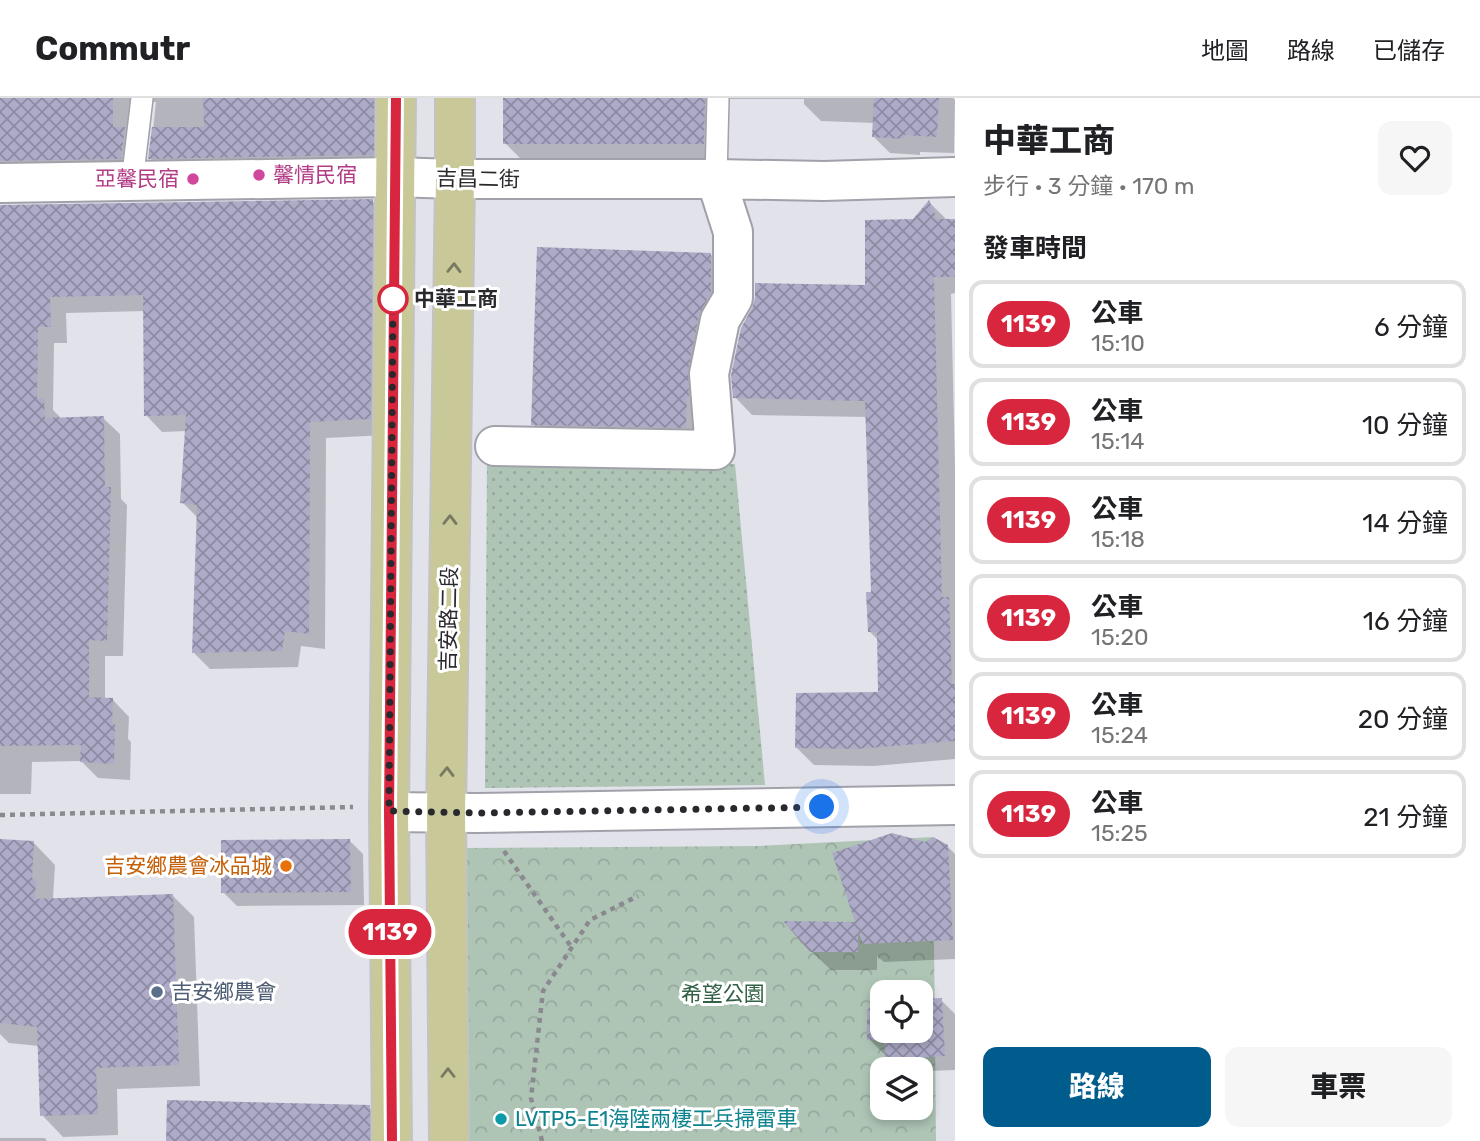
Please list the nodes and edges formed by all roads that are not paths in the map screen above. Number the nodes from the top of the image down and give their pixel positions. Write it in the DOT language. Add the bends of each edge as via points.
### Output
graph roads {
  1 [pos="142,98"];
  2 [pos="396,98"];
  3 [pos="455,98"];
  4 [pos="718,98"];
  5 [pos="394,177"];
  6 [pos="955,177"];
  7 [pos="455,179"];
  8 [pos="716,179"];
  9 [pos="132,182"];
  10 [pos="0,183"];
  11 [pos="495,446"];
  12 [pos="955,805"];
  13 [pos="389,809"];
  14 [pos="462,813"];
  15 [pos="392,1141"];
  16 [pos="449,1141"];
  1 -- 9 [label="lane"];
  2 -- 5 [label="main road"];
  3 -- 7 [label="main road, 吉安路二段"];
  4 -- 8 [label="lane"];
  5 -- 7 [label="street, 吉昌二街"];
  5 -- 9 [label="street, 吉昌二街"];
  5 -- 13 [label="main road"];
  6 -- 8 [label="street, 吉昌二街"];
  7 -- 8 [label="street, 吉昌二街"];
  14 -- 7 [label="main road, 吉安路二段, one-way"];
  8 -- 11 [label="street" via="733,232 733,299 720,320 709,374 715,450"];
  9 -- 10 [label="street, 吉昌二街"];
  12 -- 14 [label="street"];
  13 -- 14 [label="street"];
  13 -- 15 [label="main road"];
  16 -- 14 [label="main road, 吉安路二段, one-way"];
}
